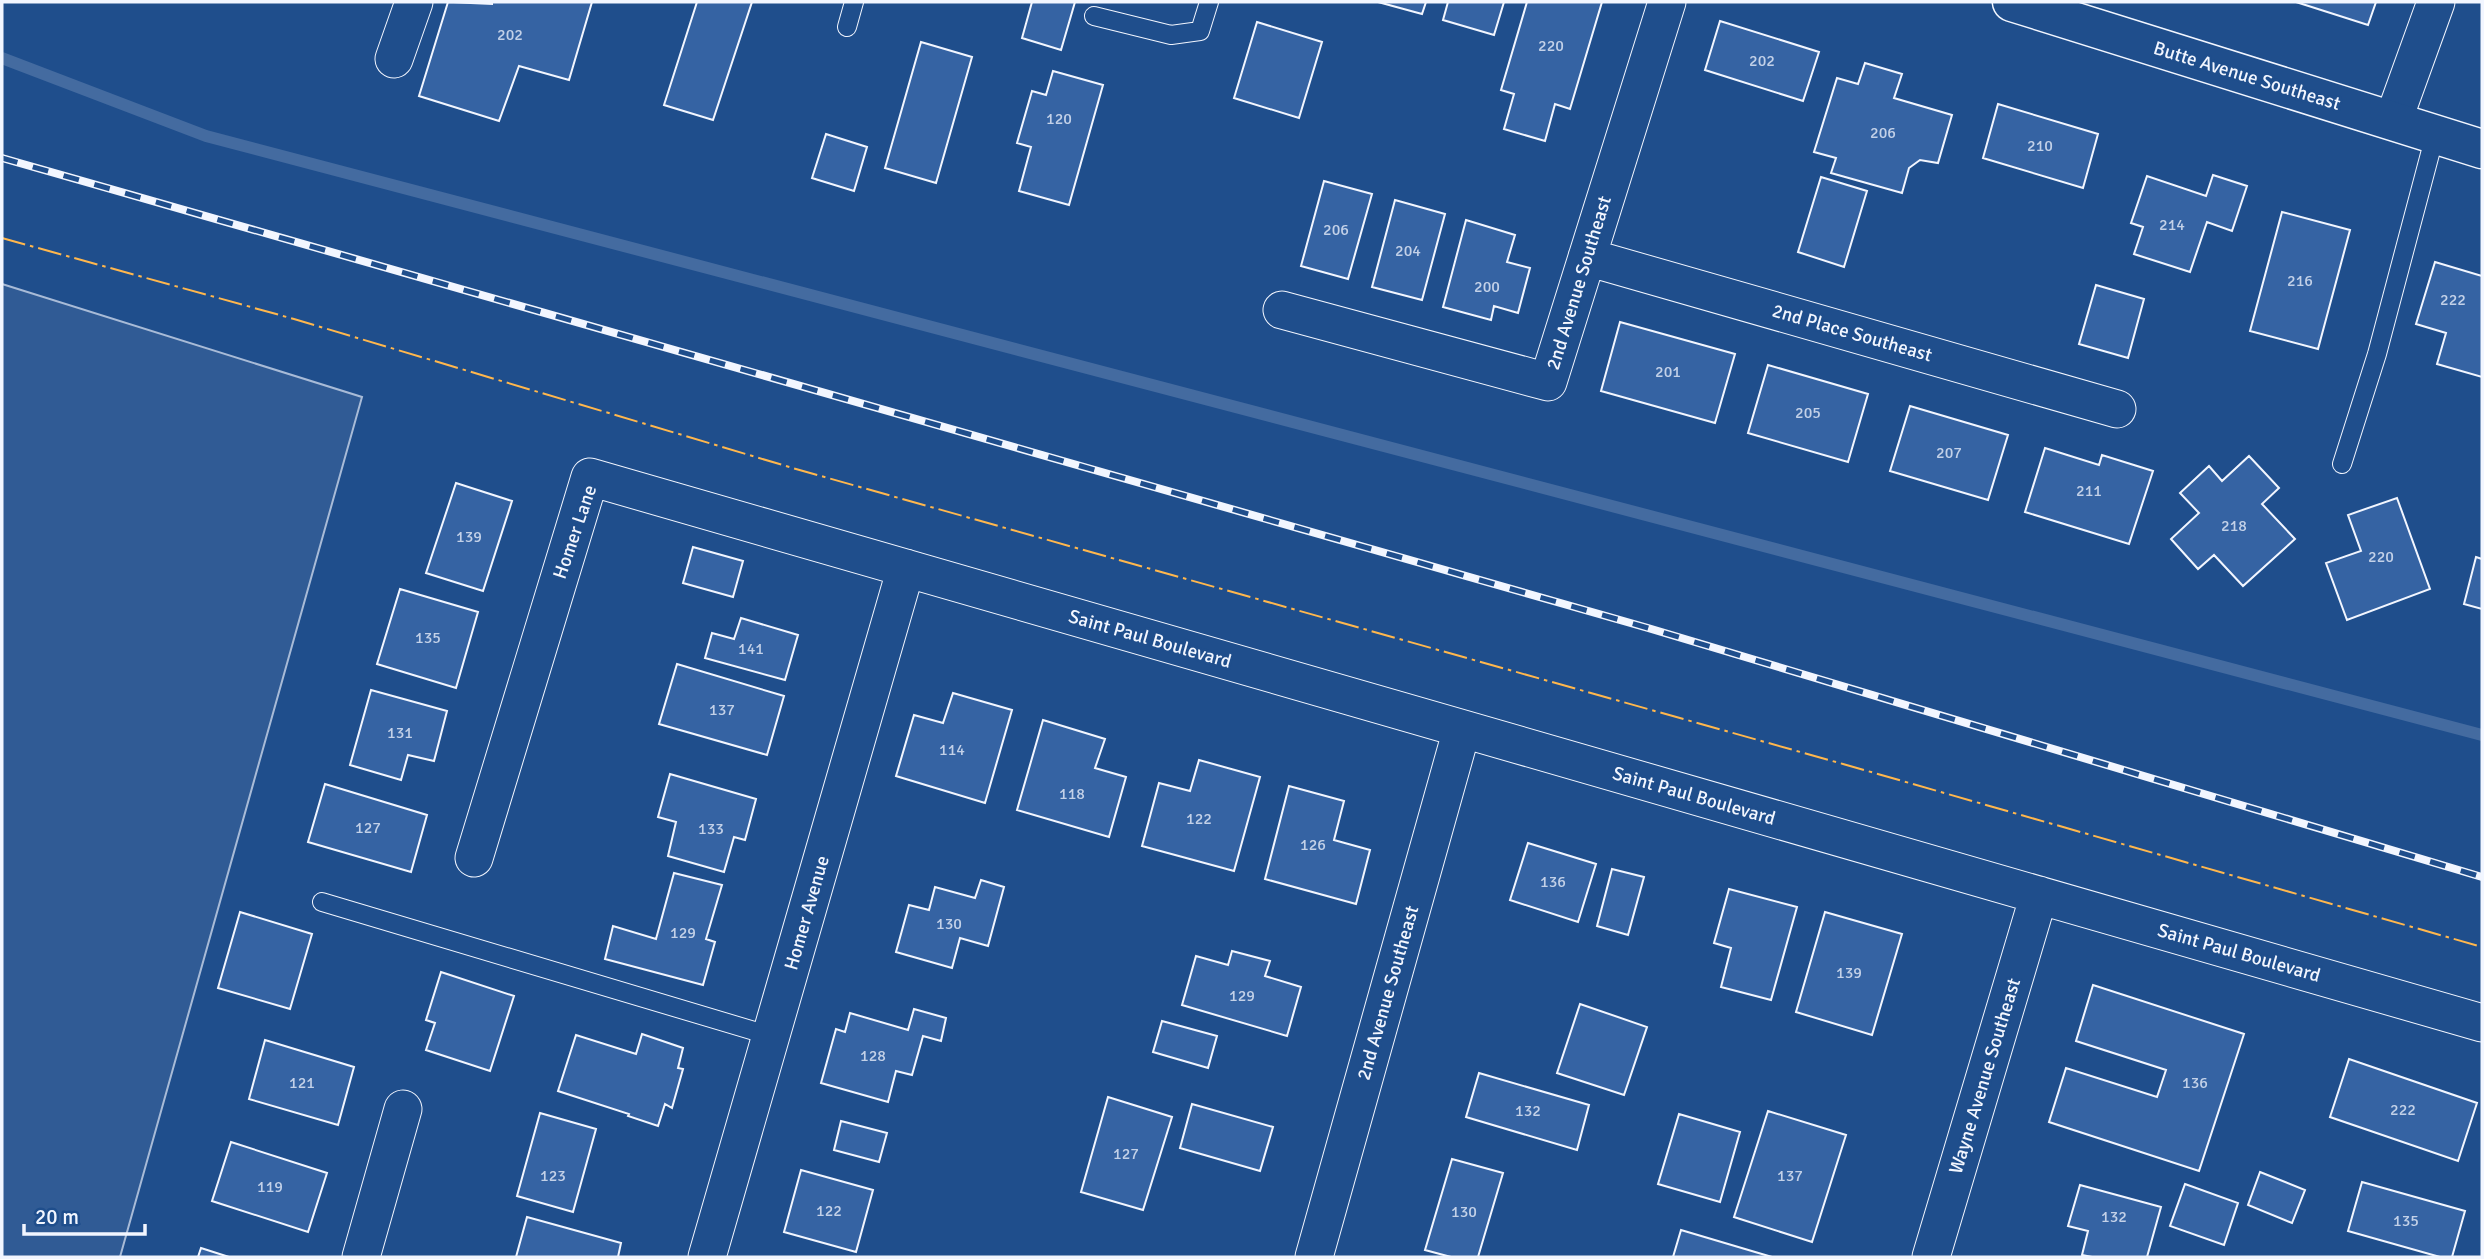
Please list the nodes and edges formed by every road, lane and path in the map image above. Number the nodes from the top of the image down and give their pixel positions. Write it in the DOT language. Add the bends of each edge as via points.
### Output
graph roads {
  1 [pos="414,2"];
  2 [pos="854,2"];
  3 [pos="1209,2"];
  4 [pos="1667,2"];
  5 [pos="2011,2"];
  6 [pos="2435,2"];
  7 [pos="1094,16"];
  8 [pos="847,27"];
  9 [pos="394,59"];
  10 [pos="2393,121"];
  11 [pos="2435,135"];
  12 [pos="2482,149"];
  13 [pos="1587,257"];
  14 [pos="1282,310"];
  15 [pos="2117,409"];
  16 [pos="2342,464"];
  17 [pos="906,568"];
  18 [pos="1462,729"];
  19 [pos="474,858"];
  20 [pos="2039,895"];
  21 [pos="323,902"];
  22 [pos="2482,1023"];
  23 [pos="771,1036"];
  24 [pos="403,1110"];
  25 [pos="361,1257"];
  26 [pos="707,1257"];
  27 [pos="1314,1257"];
  28 [pos="1931,1257"];
  1 -- 9 [label="street"];
  2 -- 8 [label="lane"];
  3 -- 7 [label="lane" via="1200,31 1181,34"];
  4 -- 13 [label="street, 2nd Avenue Southeast"];
  5 -- 10 [label="street, Butte Avenue Southeast"];
  6 -- 10 [label="street"];
  10 -- 11 [label="street, Butte Avenue Southeast"];
  11 -- 12 [label="street, Butte Avenue Southeast"];
  11 -- 16 [label="lane" via="2377,354"];
  13 -- 14 [label="street, 2nd Avenue Southeast" via="1548,382"];
  13 -- 15 [label="street, 2nd Place Southeast"];
  17 -- 18 [label="street, Saint Paul Boulevard"];
  17 -- 19 [label="street, Homer Lane" via="590,477"];
  17 -- 23 [label="street, Homer Avenue"];
  18 -- 20 [label="street, Saint Paul Boulevard"];
  18 -- 27 [label="street, 2nd Avenue Southeast"];
  20 -- 22 [label="street, Saint Paul Boulevard"];
  20 -- 28 [label="street, Wayne Avenue Southeast"];
  21 -- 23 [label="lane"];
  23 -- 26 [label="street, Homer Avenue"];
  24 -- 25 [label="street"];
}
